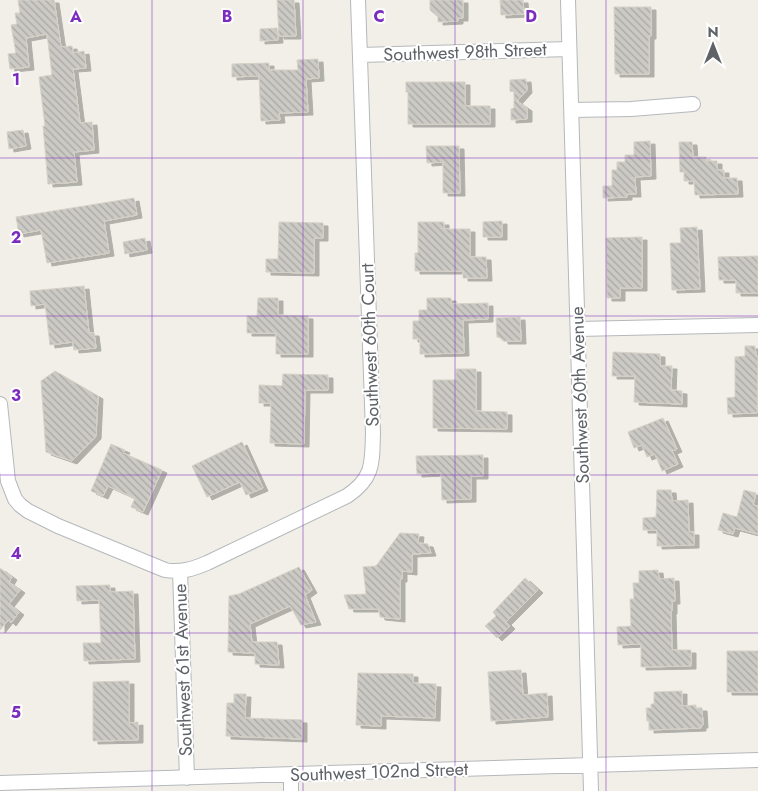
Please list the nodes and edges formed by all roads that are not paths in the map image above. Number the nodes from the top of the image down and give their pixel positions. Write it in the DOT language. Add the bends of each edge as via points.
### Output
graph roads {
  1 [pos="358,0"];
  2 [pos="568,0"];
  3 [pos="569,49"];
  4 [pos="360,55"];
  5 [pos="693,104"];
  6 [pos="572,110"];
  7 [pos="758,325"];
  8 [pos="578,330"];
  9 [pos="0,404"];
  10 [pos="180,571"];
  11 [pos="758,760"];
  12 [pos="590,766"];
  13 [pos="291,774"];
  14 [pos="187,778"];
  15 [pos="0,783"];
  16 [pos="292,791"];
  17 [pos="591,791"];
  1 -- 4 [label="street, Southwest 60th Court"];
  2 -- 3 [label="street, Southwest 60th Avenue"];
  3 -- 4 [label="street, Southwest 98th Street"];
  3 -- 6 [label="street, Southwest 60th Avenue"];
  4 -- 10 [label="street, Southwest 60th Court" via="373,433 368,476 347,496 207,563"];
  5 -- 6 [label="street" via="631,110"];
  6 -- 8 [label="street, Southwest 60th Avenue"];
  7 -- 8 [label="street"];
  8 -- 12 [label="street, Southwest 60th Avenue"];
  9 -- 10 [label="street, Southwest 61st Avenue" via="8,481 20,505 58,526 146,564"];
  10 -- 14 [label="street, Southwest 61st Avenue"];
  11 -- 12 [label="street, Southwest 102nd Street"];
  12 -- 13 [label="street, Southwest 102nd Street"];
  12 -- 17 [label="street, Southwest 60th Avenue"];
  13 -- 14 [label="street, Southwest 102nd Street"];
  13 -- 16 [label="street"];
  14 -- 15 [label="street, Southwest 102nd Street"];
}
